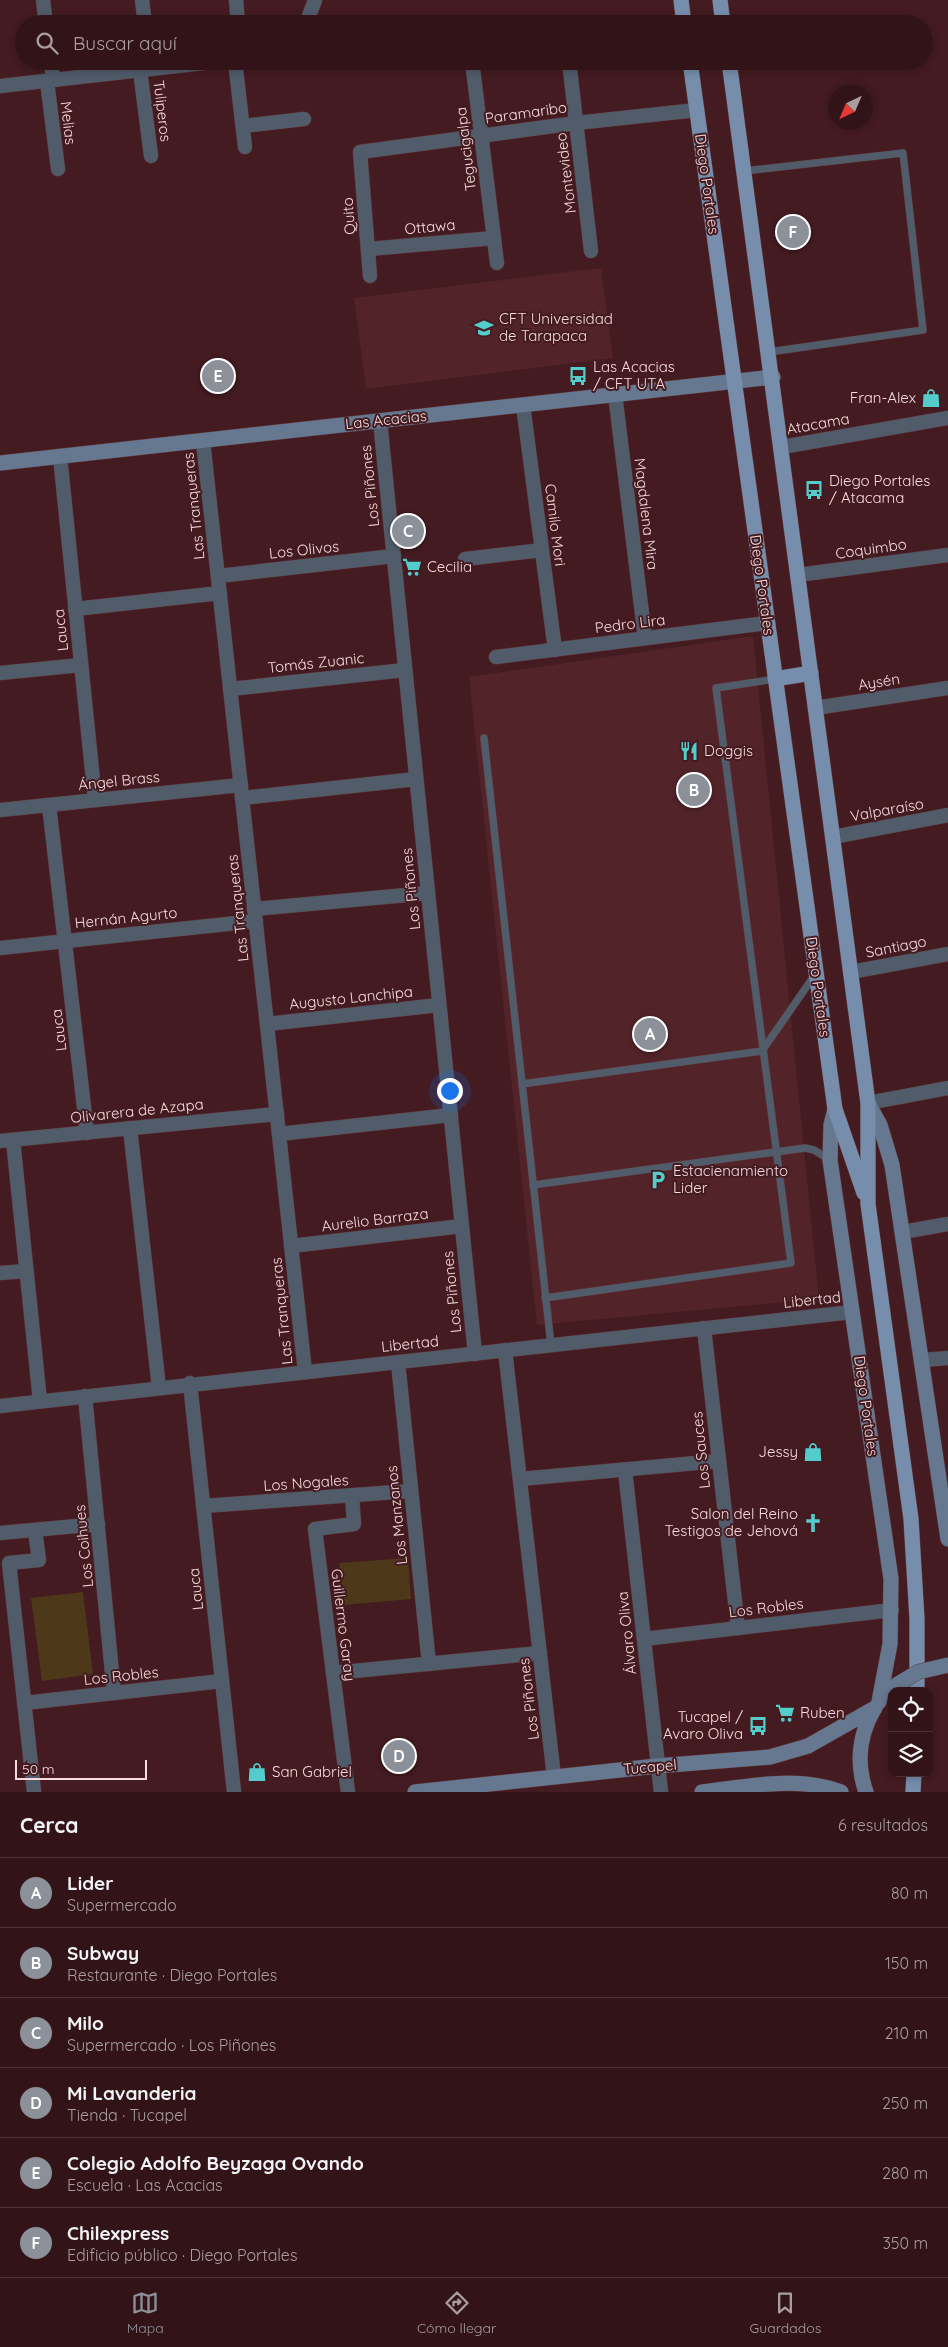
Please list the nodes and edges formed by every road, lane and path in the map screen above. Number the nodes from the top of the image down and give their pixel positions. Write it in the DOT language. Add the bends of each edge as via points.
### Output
graph roads {
  1 [pos="43,0"];
  2 [pos="142,0"];
  3 [pos="236,0"];
  4 [pos="315,0"];
  5 [pos="681,0"];
  6 [pos="720,0"];
  7 [pos="45,15"];
  8 [pos="144,15"];
  9 [pos="237,15"];
  10 [pos="309,15"];
  11 [pos="683,15"];
  12 [pos="722,15"];
  13 [pos="51,70"];
  14 [pos="126,70"];
  15 [pos="147,70"];
  16 [pos="236,70"];
  17 [pos="473,70"];
  18 [pos="570,70"];
  19 [pos="691,70"];
  20 [pos="730,70"];
  21 [pos="50,81"];
  22 [pos="0,86"];
  23 [pos="697,110"];
  24 [pos="304,119"];
  25 [pos="576,123"];
  26 [pos="243,126"];
  27 [pos="480,136"];
  28 [pos="245,147"];
  29 [pos="360,152"];
  30 [pos="151,156"];
  31 [pos="58,169"];
  32 [pos="744,170"];
  33 [pos="494,238"];
  34 [pos="369,249"];
  35 [pos="591,251"];
  36 [pos="497,263"];
  37 [pos="370,276"];
  38 [pos="769,352"];
  39 [pos="772,377"];
  40 [pos="734,381"];
  41 [pos="615,394"];
  42 [pos="523,405"];
  43 [pos="948,418"];
  44 [pos="380,421"];
  45 [pos="203,441"];
  46 [pos="782,447"];
  47 [pos="60,456"];
  48 [pos="0,463"];
  49 [pos="542,550"];
  50 [pos="948,555"];
  51 [pos="394,556"];
  52 [pos="465,559"];
  53 [pos="798,575"];
  54 [pos="218,576"];
  55 [pos="220,593"];
  56 [pos="76,609"];
  57 [pos="767,623"];
  58 [pos="645,638"];
  59 [pos="555,650"];
  60 [pos="496,658"];
  61 [pos="81,665"];
  62 [pos="405,670"];
  63 [pos="0,673"];
  64 [pos="811,673"];
  65 [pos="775,679"];
  66 [pos="948,688"];
  67 [pos="230,689"];
  68 [pos="815,708"];
  69 [pos="484,738"];
  70 [pos="416,779"];
  71 [pos="242,791"];
  72 [pos="95,800"];
  73 [pos="49,805"];
  74 [pos="0,810"];
  75 [pos="948,815"];
  76 [pos="832,837"];
  77 [pos="428,892"];
  78 [pos="255,915"];
  79 [pos="64,941"];
  80 [pos="0,948"];
  81 [pos="948,954"];
  82 [pos="851,972"];
  83 [pos="816,974"];
  84 [pos="439,1005"];
  85 [pos="267,1024"];
  86 [pos="762,1051"];
  87 [pos="522,1084"];
  88 [pos="948,1088"];
  89 [pos="868,1103"];
  90 [pos="834,1109"];
  91 [pos="277,1114"];
  92 [pos="450,1115"];
  93 [pos="130,1128"];
  94 [pos="87,1133"];
  95 [pos="279,1134"];
  96 [pos="6,1141"];
  97 [pos="775,1152"];
  98 [pos="830,1160"];
  99 [pos="533,1185"];
  100 [pos="868,1204"];
  101 [pos="948,1224"];
  102 [pos="462,1226"];
  103 [pos="903,1232"];
  104 [pos="291,1246"];
  105 [pos="26,1271"];
  106 [pos="0,1273"];
  107 [pos="546,1298"];
  108 [pos="852,1312"];
  109 [pos="704,1328"];
  110 [pos="551,1345"];
  111 [pos="505,1350"];
  112 [pos="475,1354"];
  113 [pos="948,1358"];
  114 [pos="922,1360"];
  115 [pos="398,1362"];
  116 [pos="305,1372"];
  117 [pos="190,1384"];
  118 [pos="159,1388"];
  119 [pos="85,1396"];
  120 [pos="40,1401"];
  121 [pos="0,1406"];
  122 [pos="718,1461"];
  123 [pos="626,1470"];
  124 [pos="520,1479"];
  125 [pos="410,1492"];
  126 [pos="945,1492"];
  127 [pos="352,1496"];
  128 [pos="203,1506"];
  129 [pos="98,1524"];
  130 [pos="35,1530"];
  131 [pos="0,1534"];
  132 [pos="948,1539"];
  133 [pos="892,1610"];
  134 [pos="738,1628"];
  135 [pos="644,1639"];
  136 [pos="540,1653"];
  137 [pos="429,1664"];
  138 [pos="948,1665"];
  139 [pos="333,1673"];
  140 [pos="222,1681"];
  141 [pos="917,1687"];
  142 [pos="114,1693"];
  143 [pos="24,1703"];
  144 [pos="877,1705"];
  145 [pos="657,1766"];
  146 [pos="554,1777"];
  147 [pos="914,1777"];
  148 [pos="34,1792"];
  149 [pos="234,1792"];
  150 [pos="348,1792"];
  151 [pos="415,1792"];
  152 [pos="661,1792"];
  153 [pos="702,1792"];
  154 [pos="841,1792"];
  155 [pos="866,1792"];
  156 [pos="913,1792"];
  1 -- 7 [label="street"];
  2 -- 8 [label="street"];
  3 -- 9 [label="street"];
  4 -- 10 [label="street"];
  5 -- 11 [label="main road"];
  6 -- 12 [label="main road"];
  13 -- 21 [label="street, Melias"];
  14 -- 21 [label="street"];
  15 -- 30 [label="street, Tuliperos"];
  16 -- 26 [label="street"];
  17 -- 27 [label="street, Tegucigalpa"];
  18 -- 25 [label="street, Montevideo"];
  19 -- 23 [label="main road, Diego Portales"];
  20 -- 32 [label="main road, Diego Portales"];
  21 -- 22 [label="street"];
  21 -- 31 [label="street, Melias"];
  23 -- 25 [label="street, Paramaribo"];
  23 -- 40 [label="main road, Diego Portales"];
  24 -- 26 [label="street"];
  25 -- 27 [label="street, Paramaribo"];
  25 -- 35 [label="street, Montevideo"];
  26 -- 28 [label="street"];
  27 -- 29 [label="street, Paramaribo"];
  27 -- 33 [label="street, Tegucigalpa"];
  29 -- 34 [label="street, Quito"];
  32 -- 38 [label="main road, Diego Portales"];
  32 -- 38 [label="lane" via="903,154 924,330"];
  33 -- 34 [label="street, Ottawa"];
  33 -- 36 [label="street, Tegucigalpa"];
  34 -- 37 [label="street, Quito"];
  38 -- 39 [label="main road, Diego Portales"];
  39 -- 40 [label="street, Las Acacias"];
  39 -- 46 [label="main road, Diego Portales"];
  40 -- 41 [label="street, Las Acacias"];
  40 -- 57 [label="main road, Diego Portales"];
  41 -- 42 [label="street, Las Acacias"];
  41 -- 58 [label="street, Magdalena Mira"];
  42 -- 44 [label="street, Las Acacias"];
  42 -- 49 [label="street, Camilo Mori"];
  43 -- 46 [label="street, Atacama"];
  44 -- 45 [label="street, Las Acacias"];
  44 -- 51 [label="street, Los Piñones"];
  45 -- 47 [label="street, Las Acacias"];
  45 -- 54 [label="street, Las Tranqueras"];
  46 -- 53 [label="main road, Diego Portales"];
  47 -- 48 [label="street, Las Acacias"];
  47 -- 56 [label="street, Lauca"];
  49 -- 52 [label="street"];
  49 -- 59 [label="street, Camilo Mori"];
  50 -- 53 [label="street, Coquimbo"];
  51 -- 54 [label="street, Los Olivos"];
  51 -- 62 [label="street, Los Piñones"];
  53 -- 64 [label="main road, Diego Portales"];
  54 -- 55 [label="street, Las Tranqueras"];
  55 -- 56 [label="street"];
  55 -- 67 [label="street, Las Tranqueras"];
  56 -- 61 [label="street, Lauca"];
  57 -- 58 [label="street, Pedro Lira"];
  57 -- 65 [label="main road, Diego Portales"];
  58 -- 59 [label="street, Pedro Lira"];
  59 -- 60 [label="street, Pedro Lira"];
  61 -- 63 [label="street"];
  61 -- 72 [label="street, Lauca"];
  62 -- 67 [label="street, Tomás Zuanic"];
  62 -- 70 [label="street, Los Piñones"];
  64 -- 65 [label="main road"];
  64 -- 68 [label="main road, Diego Portales"];
  65 -- 83 [label="main road, Diego Portales"];
  65 -- 86 [label="lane" via="716,688"];
  66 -- 68 [label="street, Aysén"];
  67 -- 71 [label="street, Las Tranqueras"];
  68 -- 76 [label="main road, Diego Portales"];
  69 -- 87 [label="lane"];
  70 -- 71 [label="street, Ángel Brass"];
  70 -- 77 [label="street, Los Piñones"];
  71 -- 72 [label="street, Ángel Brass"];
  71 -- 78 [label="street, Las Tranqueras"];
  72 -- 73 [label="street, Ángel Brass"];
  73 -- 74 [label="street, Ángel Brass"];
  73 -- 79 [label="street, Lauca"];
  75 -- 76 [label="street, Valparaíso"];
  76 -- 82 [label="main road, Diego Portales"];
  77 -- 78 [label="street, Hernán Agurto"];
  77 -- 84 [label="street, Los Piñones"];
  78 -- 79 [label="street, Hernán Agurto"];
  78 -- 85 [label="street, Las Tranqueras"];
  79 -- 80 [label="street, Hernán Agurto"];
  79 -- 94 [label="street, Lauca"];
  81 -- 82 [label="street, Santiago"];
  82 -- 89 [label="main road, Diego Portales"];
  83 -- 86 [label="lane"];
  83 -- 90 [label="main road, Diego Portales"];
  84 -- 85 [label="street, Augusto Lanchipa"];
  84 -- 92 [label="street, Los Piñones"];
  85 -- 91 [label="street, Las Tranqueras"];
  86 -- 87 [label="lane"];
  86 -- 97 [label="lane"];
  87 -- 99 [label="lane"];
  88 -- 89 [label="street"];
  89 -- 100 [label="main road, Diego Portales"];
  89 -- 103 [label="street, Diego Portales" via="886,1144"];
  90 -- 98 [label="street, Diego Portales"];
  90 -- 100 [label="main road, Diego Portales"];
  91 -- 93 [label="street, Olivarera de Azapa"];
  91 -- 95 [label="street, Las Tranqueras"];
  92 -- 95 [label="street"];
  92 -- 102 [label="street, Los Piñones"];
  93 -- 94 [label="street, Olivarera de Azapa"];
  93 -- 118 [label="street"];
  94 -- 96 [label="street, Olivarera de Azapa"];
  95 -- 104 [label="street, Las Tranqueras"];
  96 -- 105 [label="street"];
  97 -- 98 [label="lane" via="810,1148"];
  97 -- 99 [label="lane"];
  97 -- 107 [label="lane" via="790,1263"];
  98 -- 108 [label="street, Diego Portales"];
  99 -- 107 [label="lane"];
  100 -- 141 [label="main road, Diego Portales" via="911,1519"];
  101 -- 103 [label="street"];
  102 -- 104 [label="street, Aurelio Barraza"];
  102 -- 112 [label="street, Los Piñones"];
  103 -- 114 [label="street, Diego Portales"];
  104 -- 116 [label="street, Las Tranqueras"];
  105 -- 106 [label="street"];
  105 -- 120 [label="street"];
  107 -- 110 [label="lane"];
  108 -- 109 [label="street, Libertad"];
  108 -- 133 [label="street, Diego Portales" via="891,1579"];
  109 -- 110 [label="street, Libertad"];
  109 -- 122 [label="street, Los Sauces"];
  110 -- 111 [label="street, Libertad"];
  111 -- 112 [label="street, Libertad"];
  111 -- 124 [label="street, Los Piñones"];
  112 -- 115 [label="street, Libertad"];
  113 -- 114 [label="street"];
  114 -- 126 [label="street, Diego Portales"];
  115 -- 116 [label="street, Libertad"];
  115 -- 125 [label="street, Los Manzanos"];
  116 -- 117 [label="street, Libertad"];
  117 -- 118 [label="street, Libertad"];
  117 -- 128 [label="street, Lauca"];
  118 -- 119 [label="street, Libertad"];
  119 -- 120 [label="street, Libertad"];
  119 -- 129 [label="street, Los Coihues"];
  120 -- 121 [label="street, Libertad"];
  122 -- 123 [label="street"];
  122 -- 134 [label="street, Los Sauces"];
  123 -- 124 [label="street"];
  123 -- 135 [label="street, Álvaro Oliva"];
  124 -- 136 [label="street, Los Piñones"];
  125 -- 127 [label="street, Los Nogales"];
  125 -- 137 [label="street, Los Manzanos"];
  126 -- 132 [label="street, Diego Portales"];
  127 -- 128 [label="street, Los Nogales"];
  127 -- 139 [label="street, Guillermo Garay" via="354,1524 315,1528"];
  128 -- 140 [label="street, Lauca"];
  129 -- 130 [label="street"];
  129 -- 142 [label="street, Los Coihues"];
  130 -- 131 [label="street"];
  130 -- 143 [label="street" via="39,1560 9,1563"];
  133 -- 134 [label="street, Los Robles"];
  133 -- 144 [label="street, Diego Portales" via="890,1644"];
  134 -- 135 [label="street, Los Robles"];
  135 -- 145 [label="street, Álvaro Oliva"];
  136 -- 137 [label="street"];
  136 -- 146 [label="street, Los Piñones"];
  137 -- 139 [label="street"];
  138 -- 144 [label="street, bridge" via="918,1672 893,1687"];
  139 -- 150 [label="street, Guillermo Garay"];
  140 -- 142 [label="street, Los Robles"];
  140 -- 149 [label="street, Lauca"];
  142 -- 143 [label="street, Los Robles"];
  143 -- 148 [label="street"];
  144 -- 145 [label="street, Tucapel" via="823,1739 783,1755"];
  144 -- 155 [label="street" via="862,1735 861,1775"];
  145 -- 146 [label="street, Tucapel"];
  145 -- 152 [label="street, Álvaro Oliva"];
  146 -- 151 [label="street, Tucapel"];
  147 -- 156 [label="main road"];
  153 -- 154 [label="street" via="790,1783 820,1785"];
}
